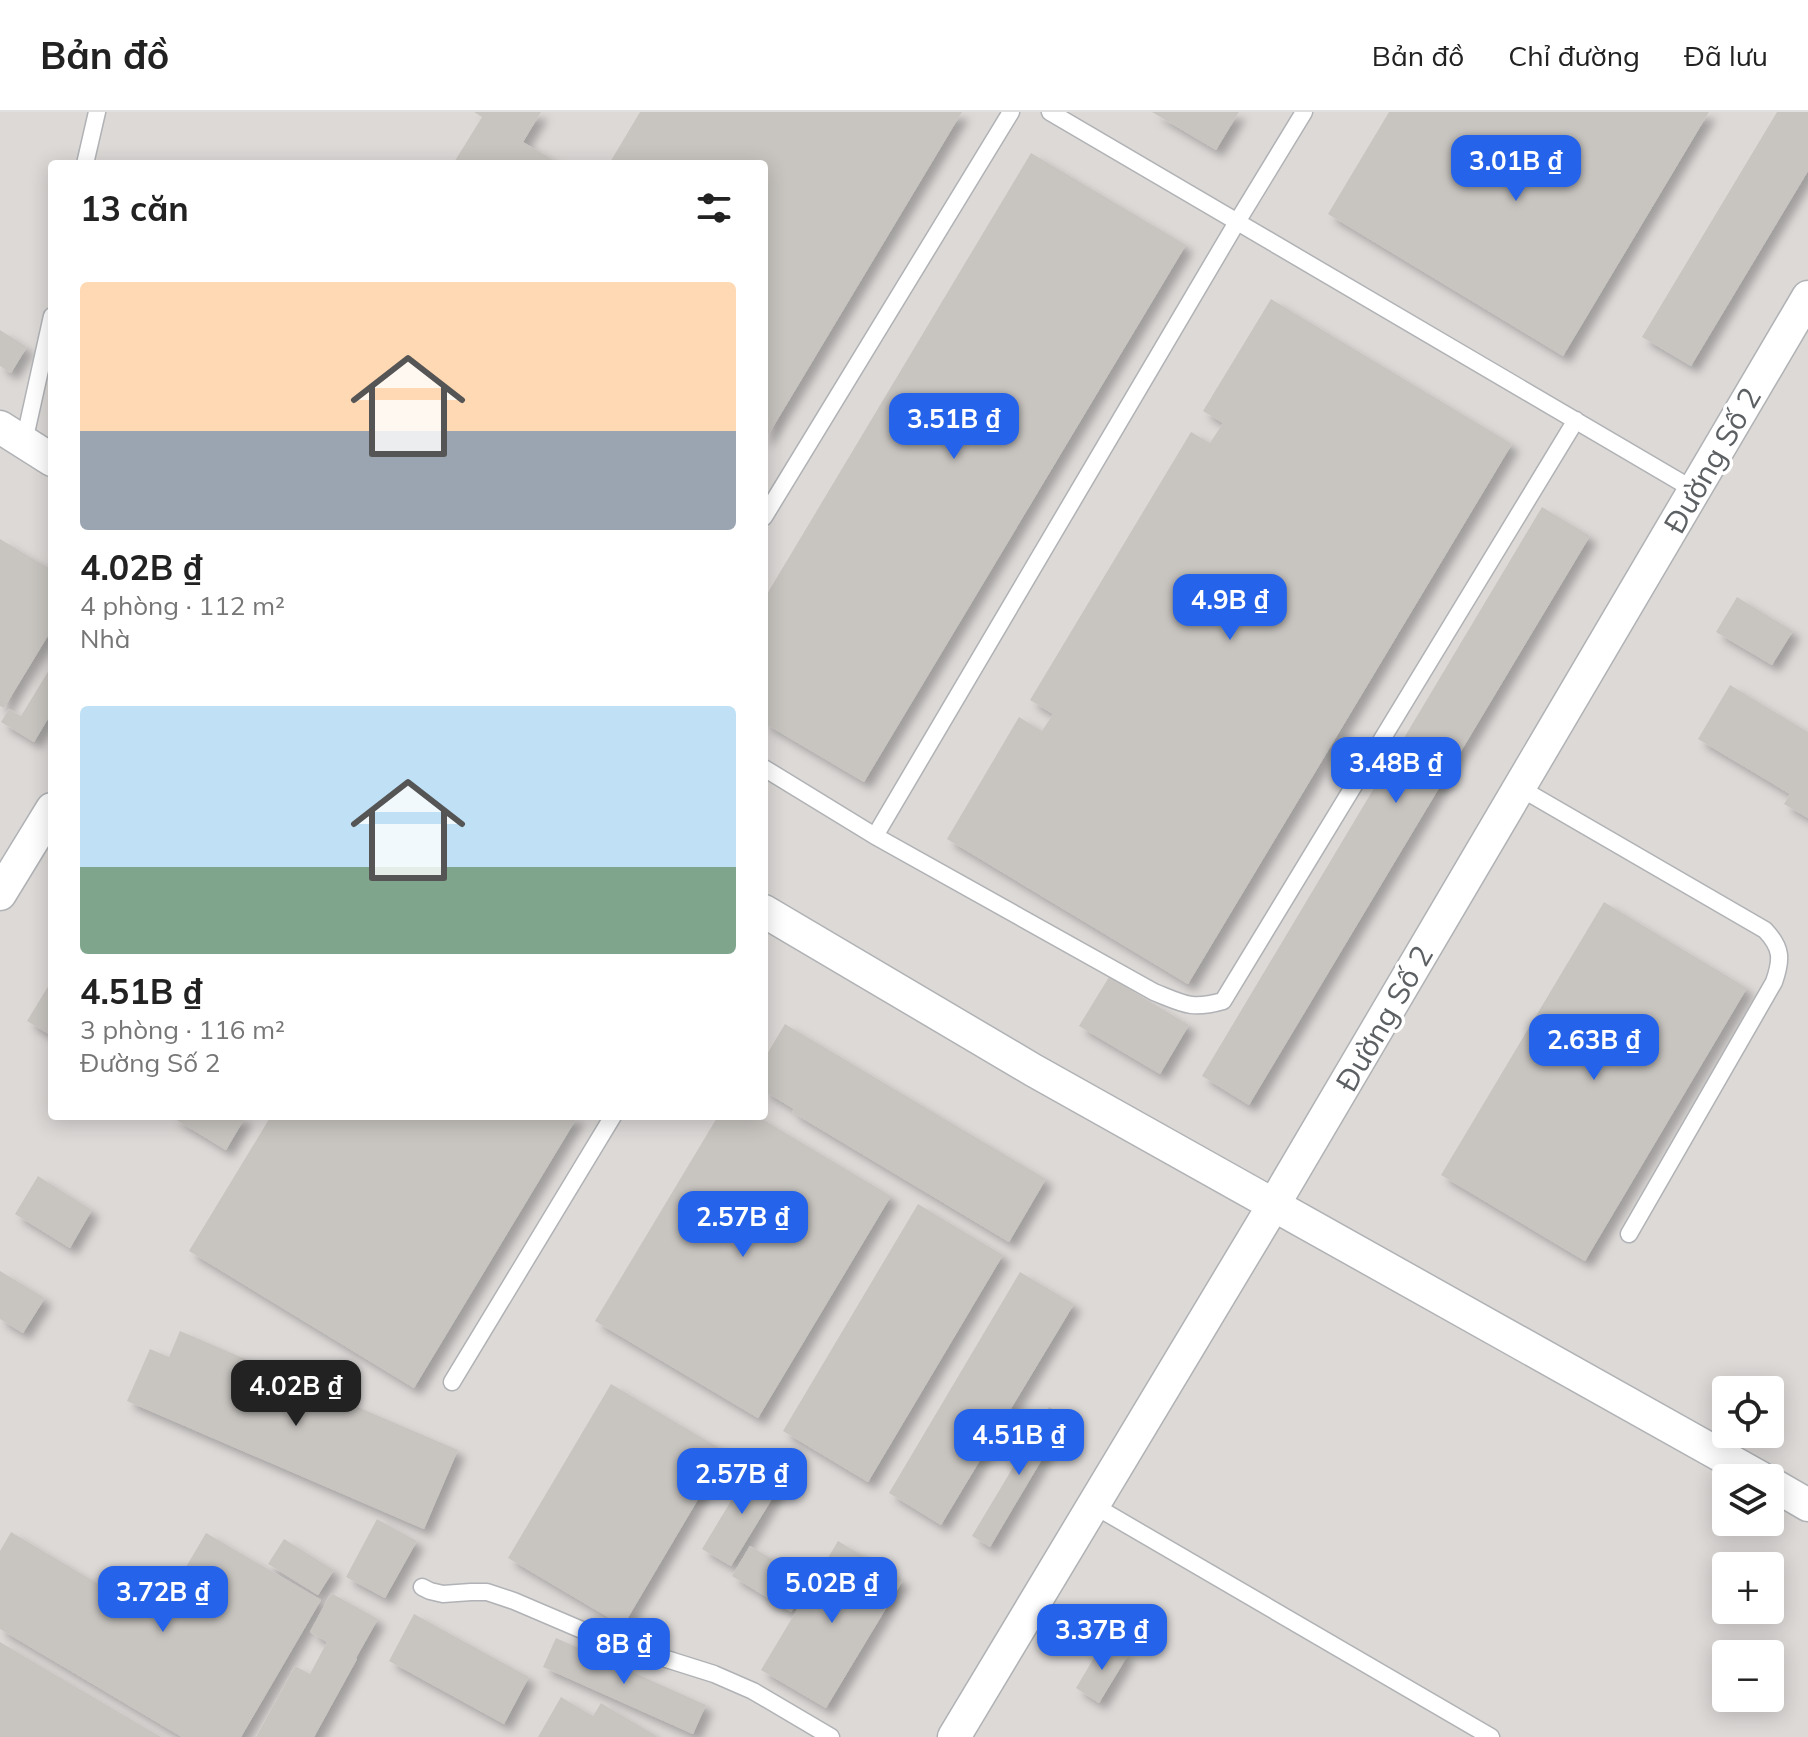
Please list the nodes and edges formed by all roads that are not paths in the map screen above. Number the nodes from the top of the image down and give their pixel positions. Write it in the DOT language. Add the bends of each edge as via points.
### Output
graph roads {
  1 [pos="97,112"];
  2 [pos="1011,112"];
  3 [pos="1050,112"];
  4 [pos="1304,112"];
  5 [pos="86,160"];
  6 [pos="1237,222"];
  7 [pos="1808,297"];
  8 [pos="48,328"];
  9 [pos="1576,420"];
  10 [pos="12,435"];
  11 [pos="48,458"];
  12 [pos="1694,490"];
  13 [pos="768,510"];
  14 [pos="768,770"];
  15 [pos="1520,788"];
  16 [pos="48,816"];
  17 [pos="875,836"];
  18 [pos="0,894"];
  19 [pos="768,913"];
  20 [pos="611,1120"];
  21 [pos="1273,1206"];
  22 [pos="1629,1234"];
  23 [pos="452,1382"];
  24 [pos="1736,1464"];
  25 [pos="1784,1491"];
  26 [pos="1093,1505"];
  27 [pos="1808,1505"];
  28 [pos="422,1587"];
  29 [pos="831,1737"];
  30 [pos="954,1737"];
  31 [pos="1491,1737"];
  1 -- 5 [label="lane"];
  2 -- 13 [label="lane"];
  3 -- 6 [label="lane"];
  4 -- 6 [label="lane"];
  6 -- 9 [label="lane"];
  6 -- 17 [label="lane"];
  7 -- 12 [label="street, Đường Số 2"];
  8 -- 10 [label="lane"];
  9 -- 12 [label="lane"];
  9 -- 17 [label="lane" via="1223,1001 1201,1007 1154,992"];
  10 -- 11 [label="street"];
  12 -- 15 [label="street, Đường Số 2"];
  14 -- 17 [label="lane"];
  15 -- 21 [label="street, Đường Số 2"];
  15 -- 22 [label="lane" via="1765,930 1778,949 1774,982"];
  16 -- 18 [label="street"];
  19 -- 21 [label="street"];
  20 -- 23 [label="lane"];
  21 -- 24 [label="street"];
  21 -- 26 [label="street, Đường Số 2"];
  25 -- 27 [label="street"];
  26 -- 30 [label="street, Đường Số 2"];
  26 -- 31 [label="lane"];
  28 -- 29 [label="lane" via="443,1594 487,1592 603,1639 714,1674"];
}
